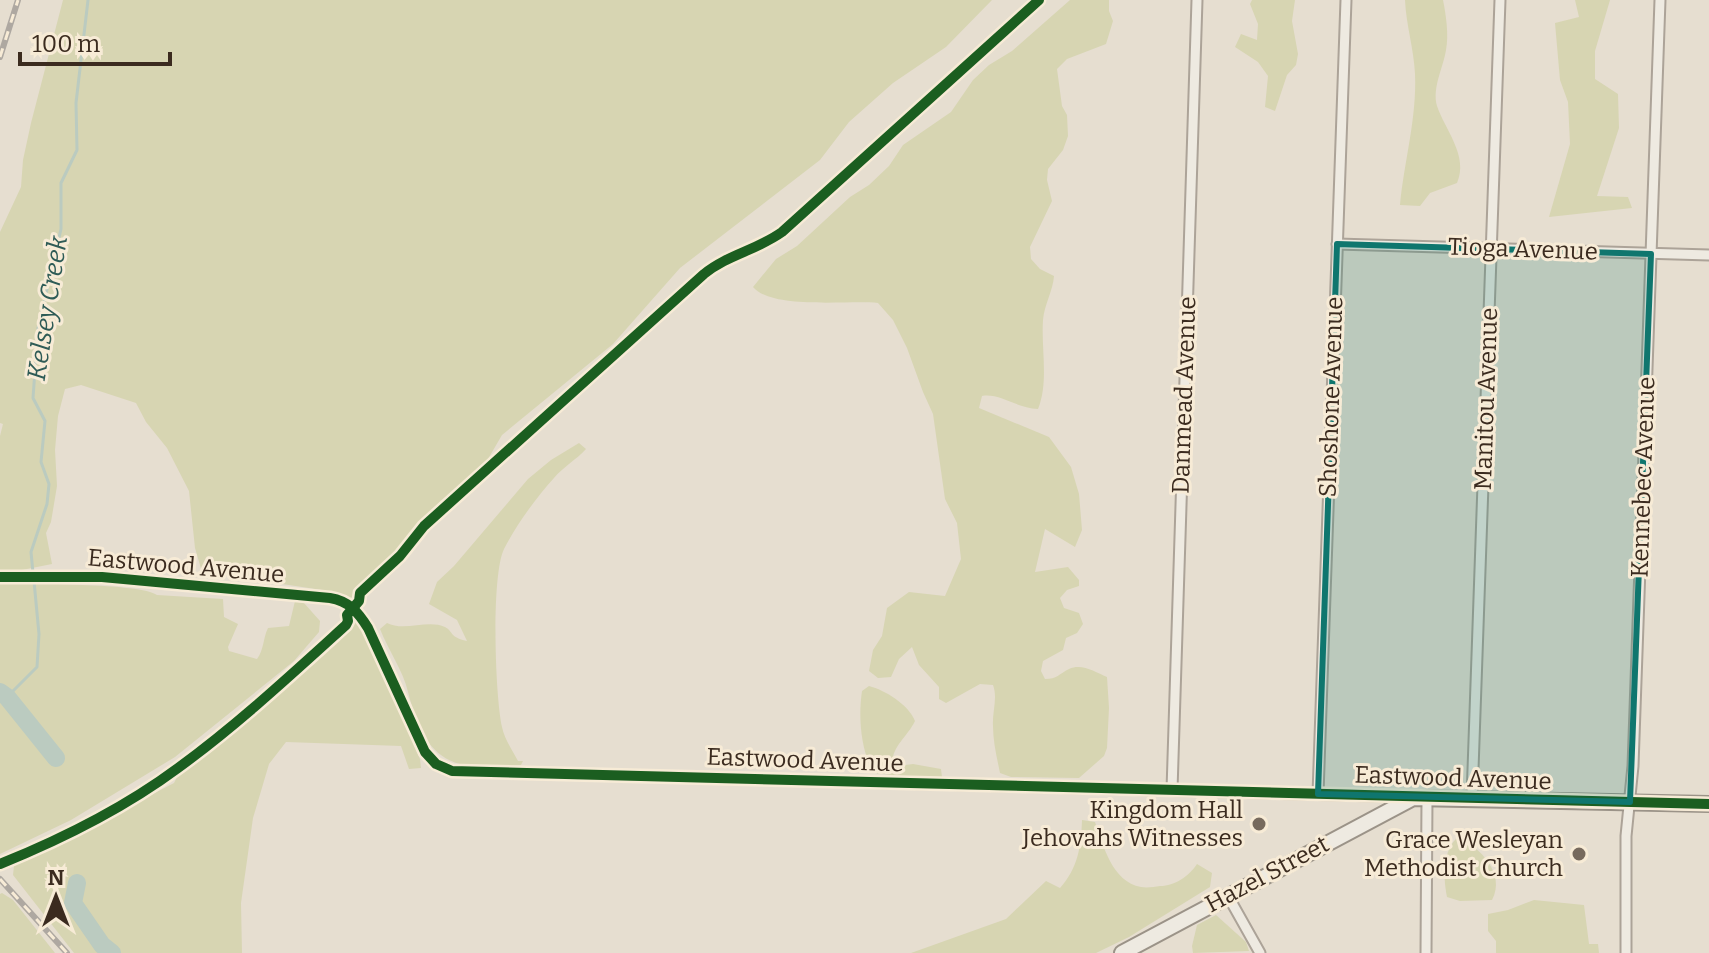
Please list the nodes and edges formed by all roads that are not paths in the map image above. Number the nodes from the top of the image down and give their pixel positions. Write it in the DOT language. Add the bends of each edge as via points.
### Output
graph roads {
  1 [pos="1197,0"];
  2 [pos="1346,0"];
  3 [pos="1500,0"];
  4 [pos="1660,0"];
  5 [pos="1337,244"];
  6 [pos="1491,248"];
  7 [pos="1651,254"];
  8 [pos="1709,255"];
  9 [pos="0,577"];
  10 [pos="1172,790"];
  11 [pos="1318,794"];
  12 [pos="1420,798"];
  13 [pos="1472,798"];
  14 [pos="1630,802"];
  15 [pos="1709,804"];
  16 [pos="1228,896"];
  17 [pos="1122,953"];
  18 [pos="1260,953"];
  19 [pos="1426,953"];
  20 [pos="1626,953"];
  1 -- 10 [label="street, Danmead Avenue"];
  2 -- 5 [label="street, Shoshone Avenue"];
  3 -- 6 [label="street, Manitou Avenue"];
  4 -- 7 [label="street, Kennebec Avenue"];
  5 -- 6 [label="street, Tioga Avenue"];
  5 -- 11 [label="street, Shoshone Avenue"];
  6 -- 7 [label="street, Tioga Avenue"];
  6 -- 13 [label="street, Manitou Avenue"];
  7 -- 8 [label="street, Tioga Avenue"];
  7 -- 14 [label="street, Kennebec Avenue"];
  9 -- 10 [label="street, Eastwood Avenue" via="102,577 346,601 368,628 425,752 452,771"];
  10 -- 11 [label="street, Eastwood Avenue"];
  11 -- 12 [label="street, Eastwood Avenue"];
  12 -- 13 [label="street, Eastwood Avenue"];
  12 -- 16 [label="street, Hazel Street"];
  12 -- 19 [label="street"];
  13 -- 14 [label="street, Eastwood Avenue"];
  14 -- 15 [label="street, Eastwood Avenue"];
  14 -- 20 [label="street, Kennebec Avenue"];
  16 -- 17 [label="street, Hazel Street"];
  16 -- 18 [label="street"];
}
